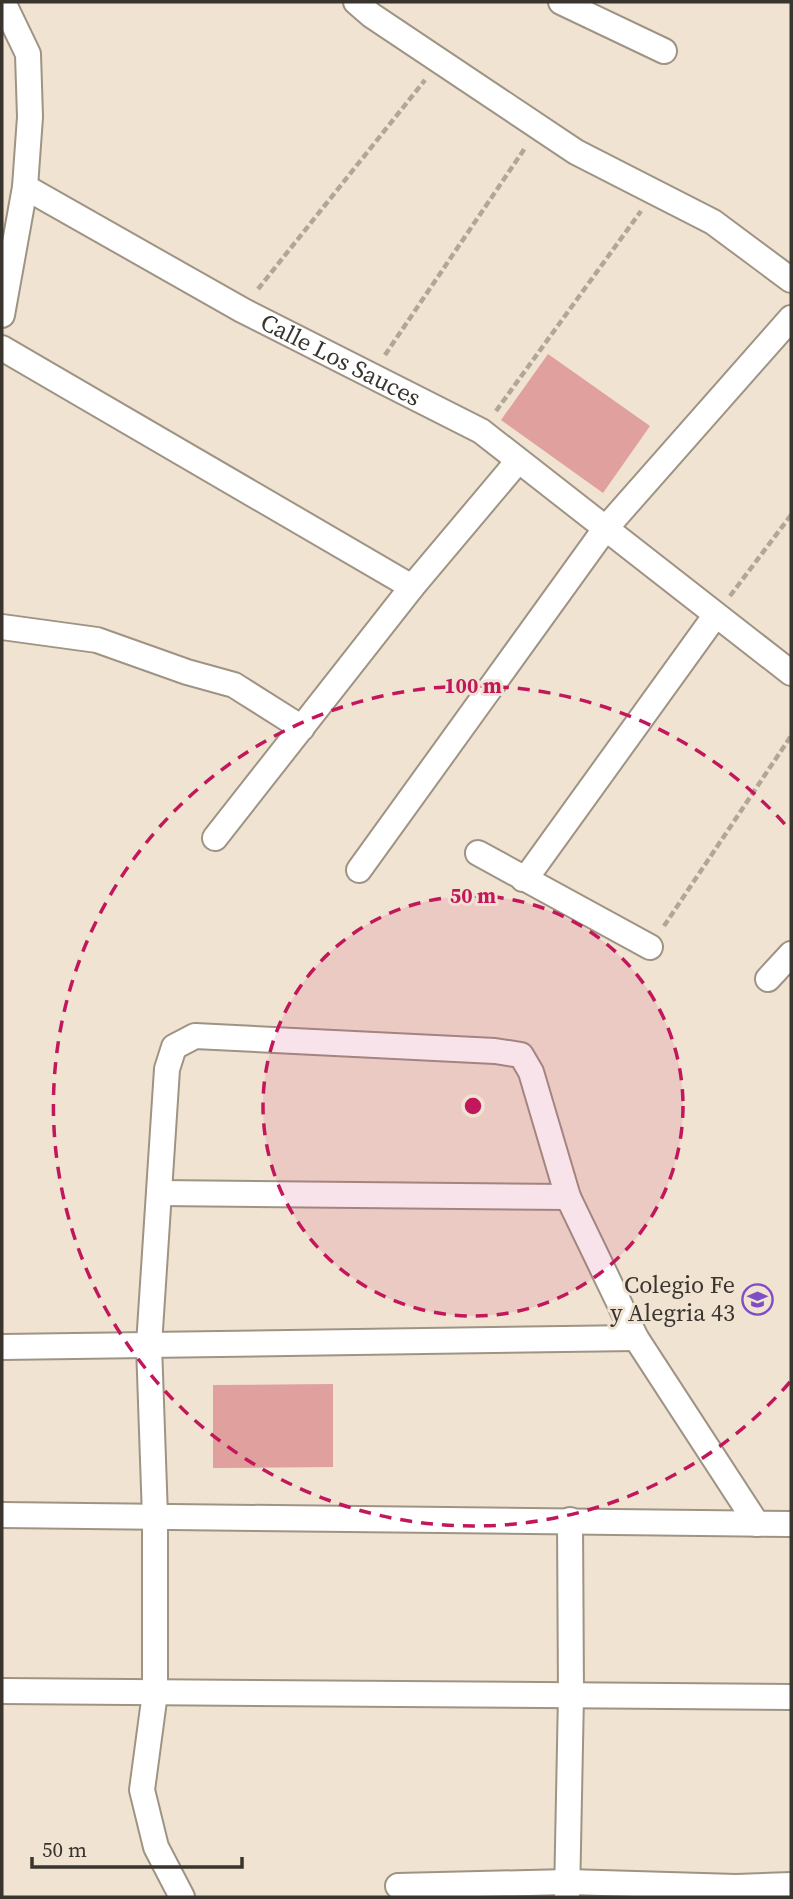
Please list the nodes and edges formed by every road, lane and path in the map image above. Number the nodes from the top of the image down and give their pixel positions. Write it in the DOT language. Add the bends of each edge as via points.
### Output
graph roads {
  1 [pos="3,2"];
  2 [pos="356,2"];
  3 [pos="561,2"];
  4 [pos="664,51"];
  5 [pos="441,60"];
  6 [pos="539,128"];
  7 [pos="24,187"];
  8 [pos="654,192"];
  9 [pos="791,279"];
  10 [pos="242,310"];
  11 [pos="2,315"];
  12 [pos="791,318"];
  13 [pos="2,348"];
  14 [pos="370,376"];
  15 [pos="481,432"];
  16 [pos="518,461"];
  17 [pos="791,515"];
  18 [pos="604,529"];
  19 [pos="412,587"];
  20 [pos="715,616"];
  21 [pos="2,627"];
  22 [pos="791,673"];
  23 [pos="302,728"];
  24 [pos="791,736"];
  25 [pos="215,838"];
  26 [pos="478,853"];
  27 [pos="359,870"];
  28 [pos="523,879"];
  29 [pos="650,947"];
  30 [pos="791,954"];
  31 [pos="768,979"];
  32 [pos="159,1193"];
  33 [pos="568,1198"];
  34 [pos="636,1338"];
  35 [pos="149,1345"];
  36 [pos="2,1347"];
  37 [pos="2,1515"];
  38 [pos="155,1517"];
  39 [pos="570,1520"];
  40 [pos="757,1524"];
  41 [pos="791,1524"];
  42 [pos="2,1691"];
  43 [pos="155,1693"];
  44 [pos="571,1695"];
  45 [pos="791,1697"];
  46 [pos="791,1885"];
  47 [pos="398,1886"];
  48 [pos="567,1890"];
  49 [pos="736,1892"];
  50 [pos="182,1897"];
  1 -- 7 [label="street" via="28,54 30,117"];
  2 -- 5 [label="street"];
  3 -- 4 [label="street"];
  5 -- 6 [label="street"];
  5 -- 10 [label="path"];
  6 -- 8 [label="street"];
  6 -- 14 [label="path"];
  7 -- 10 [label="street, Calle Los Sauces"];
  7 -- 11 [label="street"];
  8 -- 9 [label="street" via="713,222"];
  8 -- 15 [label="path"];
  10 -- 14 [label="street, Calle Los Sauces"];
  12 -- 18 [label="street"];
  13 -- 19 [label="street"];
  14 -- 15 [label="street, Calle Los Sauces"];
  15 -- 16 [label="street, Calle Los Sauces"];
  16 -- 18 [label="street, Calle Los Sauces"];
  16 -- 19 [label="street"];
  17 -- 20 [label="path"];
  18 -- 20 [label="street, Calle Los Sauces"];
  18 -- 27 [label="street"];
  19 -- 23 [label="street"];
  20 -- 22 [label="street, Calle Los Sauces"];
  20 -- 28 [label="street"];
  21 -- 23 [label="street" via="97,640 234,685"];
  23 -- 25 [label="street"];
  24 -- 29 [label="path"];
  26 -- 28 [label="street"];
  28 -- 29 [label="street"];
  30 -- 31 [label="street"];
  32 -- 33 [label="street"];
  32 -- 33 [label="street" via="167,1069 174,1047 195,1036 521,1055 531,1072"];
  32 -- 35 [label="street"];
  33 -- 34 [label="street"];
  34 -- 35 [label="street"];
  34 -- 40 [label="street"];
  35 -- 36 [label="street"];
  35 -- 38 [label="street"];
  37 -- 38 [label="street"];
  38 -- 39 [label="street"];
  38 -- 43 [label="street"];
  39 -- 40 [label="street"];
  39 -- 44 [label="street"];
  40 -- 41 [label="street"];
  42 -- 43 [label="street"];
  43 -- 44 [label="street"];
  43 -- 50 [label="street" via="142,1790 156,1847"];
  44 -- 45 [label="street"];
  44 -- 48 [label="street"];
  46 -- 49 [label="street"];
  47 -- 48 [label="street"];
  48 -- 49 [label="street"];
}
